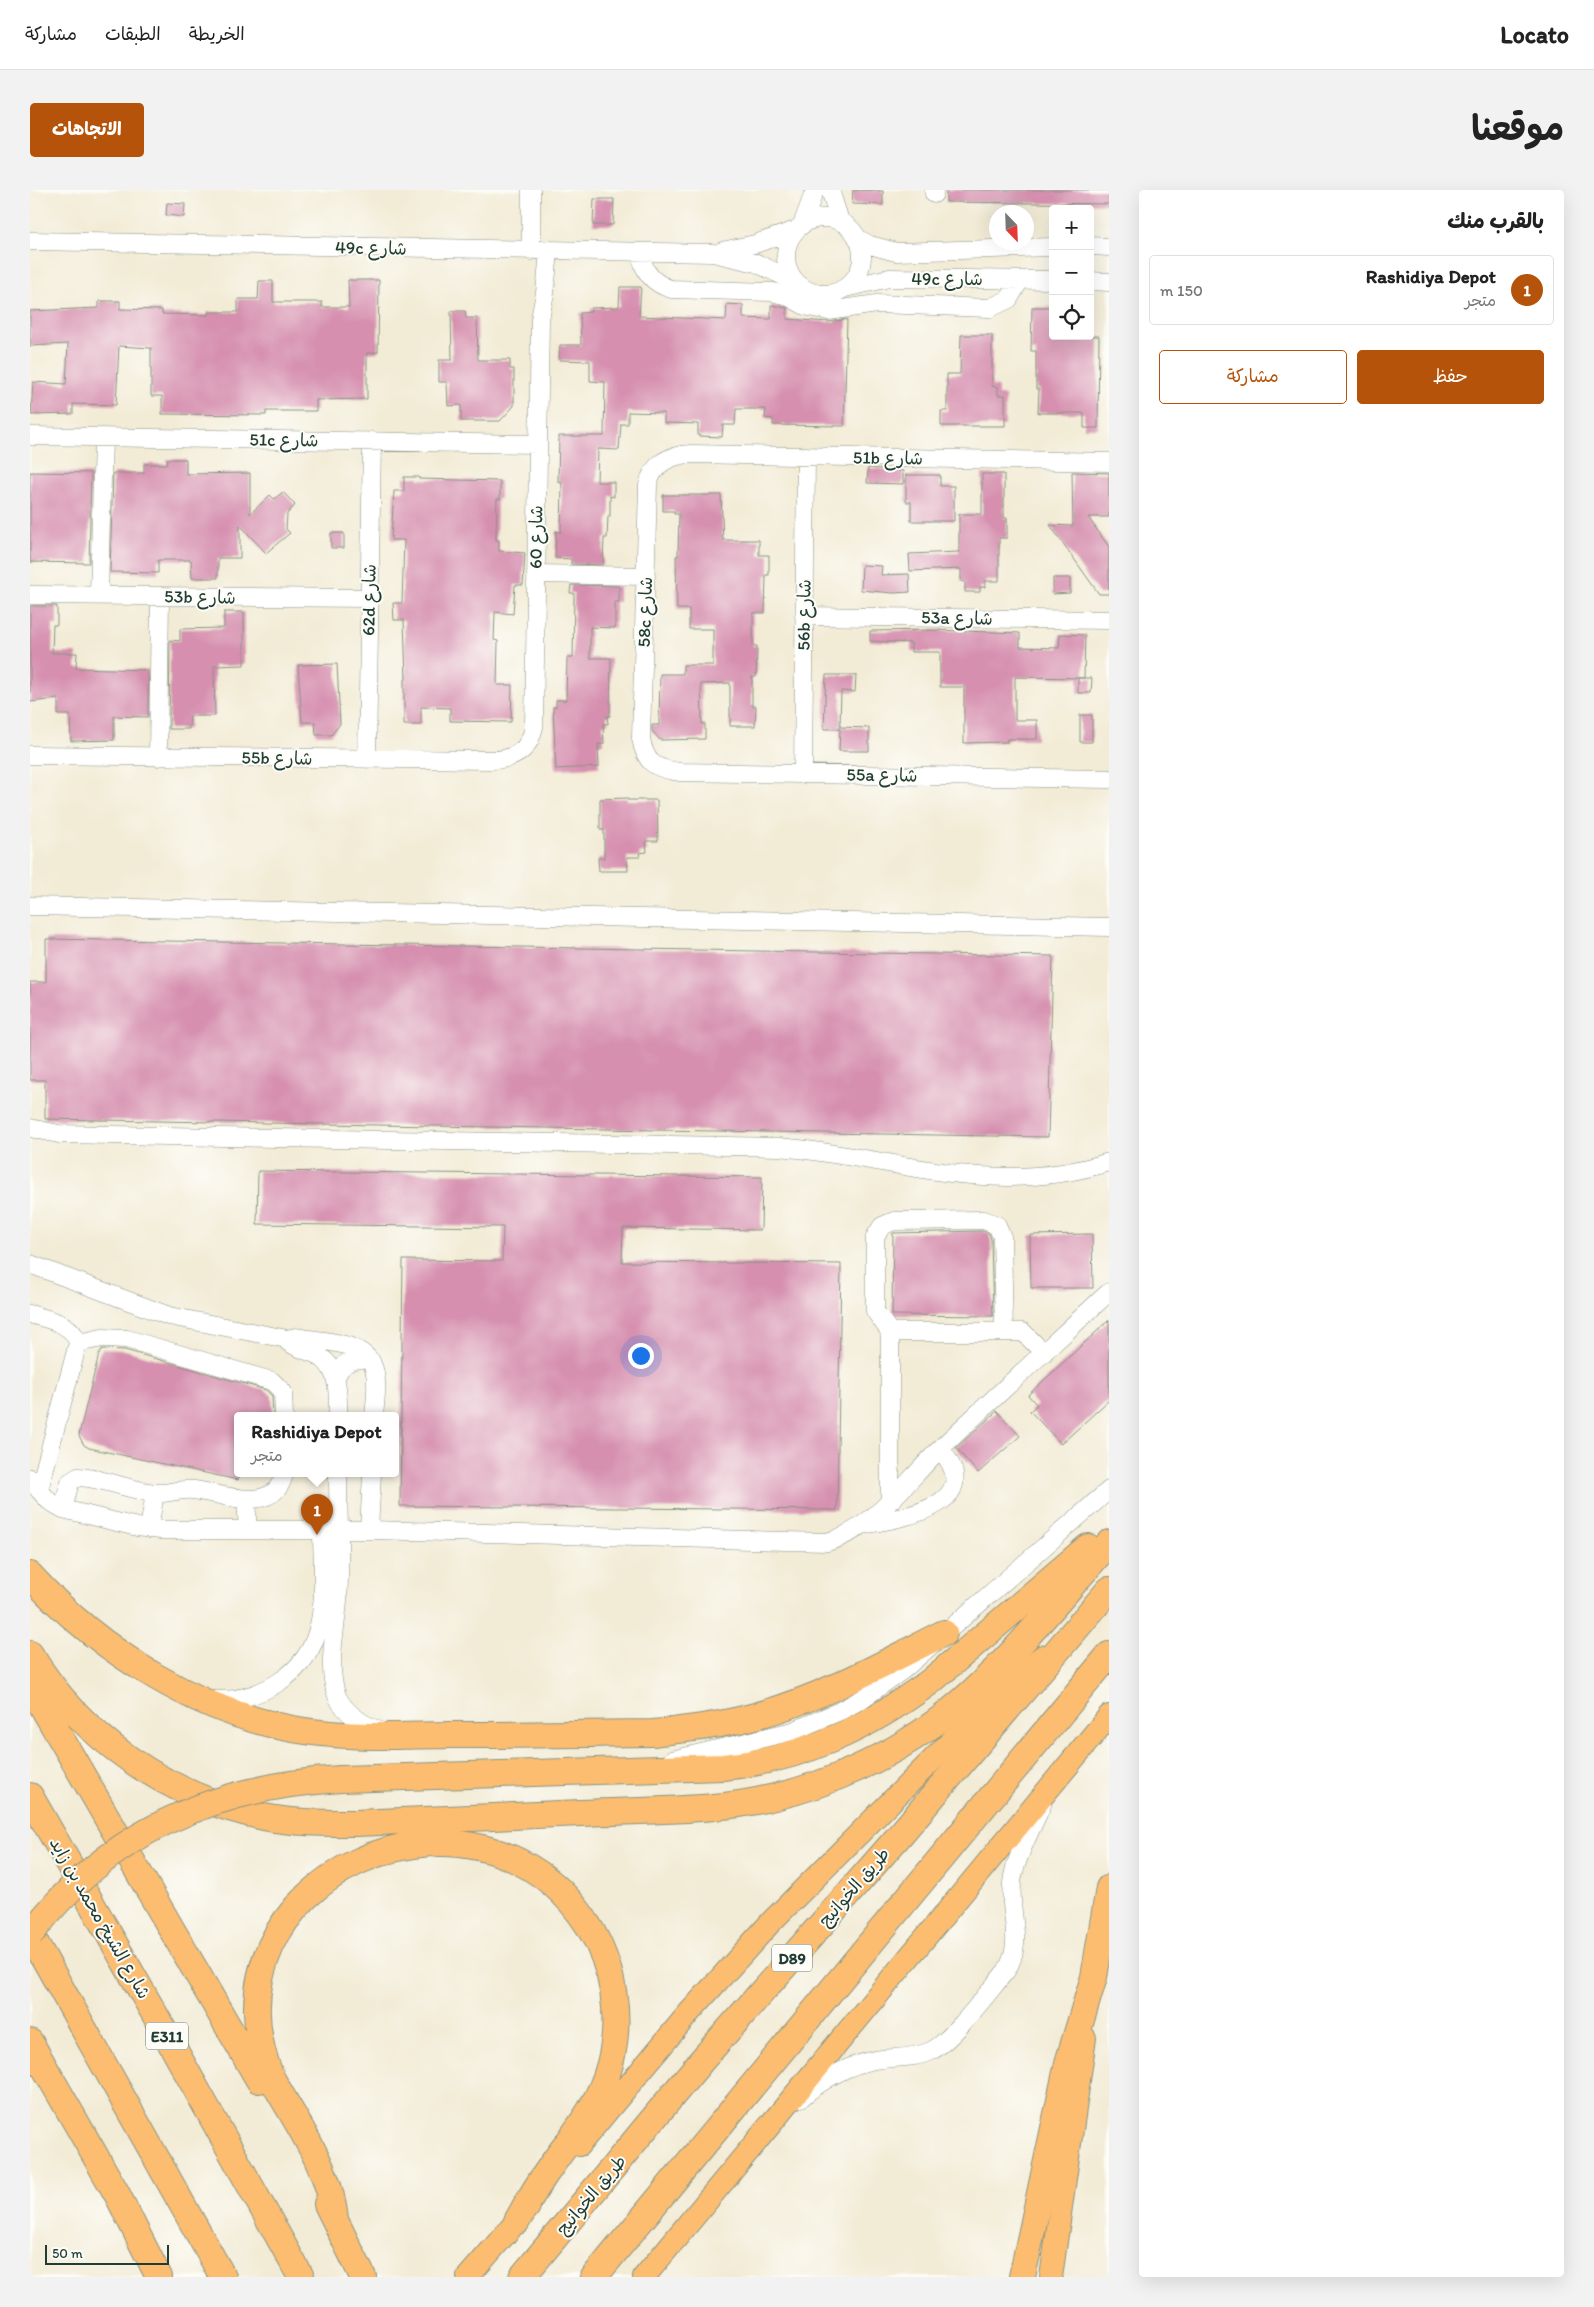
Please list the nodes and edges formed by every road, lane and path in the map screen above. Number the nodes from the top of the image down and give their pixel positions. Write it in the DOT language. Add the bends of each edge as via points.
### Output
graph roads {
  1 [pos="532,190"];
  2 [pos="815,190"];
  3 [pos="830,190"];
  4 [pos="840,221"];
  5 [pos="799,228"];
  6 [pos="857,238"];
  7 [pos="30,241"];
  8 [pos="1094,246"];
  9 [pos="1049,247"];
  10 [pos="1109,247"];
  11 [pos="539,251"];
  12 [pos="640,253"];
  13 [pos="713,253"];
  14 [pos="1020,280"];
  15 [pos="1049,280"];
  16 [pos="1094,281"];
  17 [pos="796,282"];
  18 [pos="1109,282"];
  19 [pos="842,289"];
  20 [pos="30,436"];
  21 [pos="103,437"];
  22 [pos="372,441"];
  23 [pos="538,444"];
  24 [pos="806,456"];
  25 [pos="667,459"];
  26 [pos="1109,462"];
  27 [pos="536,574"];
  28 [pos="646,576"];
  29 [pos="30,595"];
  30 [pos="99,596"];
  31 [pos="160,596"];
  32 [pos="370,598"];
  33 [pos="804,616"];
  34 [pos="1109,620"];
  35 [pos="522,752"];
  36 [pos="30,755"];
  37 [pos="158,757"];
  38 [pos="367,759"];
  39 [pos="656,767"];
  40 [pos="803,774"];
  41 [pos="1109,779"];
  42 [pos="30,906"];
  43 [pos="1109,926"];
  44 [pos="30,1128"];
  45 [pos="1109,1162"];
  46 [pos="30,1264"];
  47 [pos="1109,1292"];
  48 [pos="30,1314"];
  49 [pos="890,1332"];
  50 [pos="1004,1332"];
  51 [pos="286,1339"];
  52 [pos="78,1343"];
  53 [pos="1044,1353"];
  54 [pos="370,1361"];
  55 [pos="336,1377"];
  56 [pos="284,1412"];
  57 [pos="338,1412"];
  58 [pos="374,1412"];
  59 [pos="940,1449"];
  60 [pos="283,1477"];
  61 [pos="338,1477"];
  62 [pos="372,1477"];
  63 [pos="35,1484"];
  64 [pos="1109,1490"];
  65 [pos="156,1493"];
  66 [pos="246,1499"];
  67 [pos="890,1500"];
  68 [pos="62,1509"];
  69 [pos="862,1525"];
  70 [pos="1109,1528"];
  71 [pos="149,1530"];
  72 [pos="248,1530"];
  73 [pos="330,1530"];
  74 [pos="369,1530"];
  75 [pos="1109,1543"];
  76 [pos="30,1576"];
  77 [pos="1109,1590"];
  78 [pos="329,1609"];
  79 [pos="944,1633"];
  80 [pos="1065,1642"];
  81 [pos="30,1654"];
  82 [pos="1109,1655"];
  83 [pos="30,1685"];
  84 [pos="195,1696"];
  85 [pos="1109,1716"];
  86 [pos="404,1736"];
  87 [pos="632,1770"];
  88 [pos="1050,1785"];
  89 [pos="30,1796"];
  90 [pos="1109,1888"];
  91 [pos="67,1892"];
  92 [pos="30,1925"];
  93 [pos="30,1934"];
  94 [pos="1094,1977"];
  95 [pos="30,2042"];
  96 [pos="775,2118"];
  97 [pos="336,2220"];
  98 [pos="517,2221"];
  99 [pos="159,2277"];
  100 [pos="223,2277"];
  101 [pos="301,2277"];
  102 [pos="363,2277"];
  103 [pos="468,2277"];
  104 [pos="522,2277"];
  105 [pos="594,2277"];
  106 [pos="644,2277"];
  107 [pos="1022,2277"];
  108 [pos="1050,2277"];
  1 -- 11 [label="street, شارع 60"];
  2 -- 5 [label="street"];
  3 -- 4 [label="street"];
  4 -- 5 [label="street" via="820,218"];
  4 -- 6 [label="street"];
  5 -- 13 [label="street, 49c شارع" via="755,244"];
  5 -- 17 [label="street" via="790,238 786,256 787,266"];
  6 -- 9 [label="street, 49c شارع" via="870,246 896,252"];
  6 -- 19 [label="street" via="862,256 860,266 850,283"];
  7 -- 11 [label="street, 49c شارع"];
  8 -- 10 [label="street"];
  11 -- 12 [label="street, 49c شارع"];
  11 -- 23 [label="street, شارع 60" via="536,293 540,319"];
  12 -- 13 [label="street, 49c شارع"];
  12 -- 14 [label="street" via="643,268 648,274 671,289 773,292 805,306 828,311 877,304 990,308 1009,298"];
  13 -- 17 [label="street, 49c شارع" via="756,263"];
  14 -- 15 [label="street, 49c شارع"];
  14 -- 19 [label="street, 49c شارع" via="889,278"];
  16 -- 18 [label="street"];
  17 -- 19 [label="street" via="823,294"];
  20 -- 21 [label="street, 51c شارع"];
  21 -- 22 [label="street, 51c شارع"];
  21 -- 30 [label="street"];
  22 -- 23 [label="street, 51c شارع"];
  22 -- 32 [label="street, 62d شارع"];
  23 -- 27 [label="street, شارع 60"];
  24 -- 25 [label="street, 51b شارع" via="692,454"];
  24 -- 26 [label="street, 51b شارع"];
  24 -- 33 [label="street, 56b شارع"];
  25 -- 28 [label="street, 58c شارع" via="653,472 648,485"];
  27 -- 28 [label="street"];
  27 -- 35 [label="street, شارع 60" via="534,727"];
  28 -- 39 [label="street, 58c شارع" via="641,738 645,754"];
  29 -- 30 [label="street, 53b شارع"];
  30 -- 31 [label="street, 53b شارع"];
  31 -- 32 [label="street, 53b شارع"];
  31 -- 37 [label="street"];
  32 -- 38 [label="street, 62d شارع"];
  33 -- 34 [label="street, 53a شارع"];
  33 -- 40 [label="street, 56b شارع"];
  35 -- 38 [label="street, 55b شارع" via="499,760"];
  36 -- 37 [label="street, 55b شارع"];
  37 -- 38 [label="street, 55b شارع"];
  39 -- 40 [label="street, 55a شارع" via="680,772"];
  40 -- 41 [label="street, 55a شارع"];
  42 -- 43 [label="street"];
  44 -- 45 [label="street" via="59,1134 779,1147 998,1178 1054,1175"];
  46 -- 51 [label="street" via="169,1316"];
  47 -- 53 [label="street"];
  48 -- 52 [label="street" via="65,1326"];
  49 -- 50 [label="street"];
  49 -- 50 [label="street" via="875,1311 875,1238 882,1226 894,1221 984,1220 997,1225 1002,1237"];
  49 -- 67 [label="street"];
  50 -- 53 [label="street" via="1023,1332"];
  51 -- 54 [label="street" via="296,1337 352,1348"];
  51 -- 55 [label="street" via="318,1356"];
  52 -- 56 [label="street" via="102,1338 127,1339 272,1381 283,1392"];
  52 -- 63 [label="street"];
  53 -- 59 [label="street"];
  54 -- 55 [label="street" via="349,1361"];
  54 -- 58 [label="street" via="376,1376"];
  55 -- 57 [label="street"];
  59 -- 67 [label="street"];
  59 -- 69 [label="street" via="955,1471 956,1480 950,1493 914,1515"];
  60 -- 66 [label="street" via="278,1488 270,1494 254,1500"];
  61 -- 73 [label="street"];
  62 -- 74 [label="street"];
  63 -- 68 [label="street" via="49,1501"];
  64 -- 79 [label="street"];
  65 -- 66 [label="street" via="192,1490"];
  65 -- 68 [label="street" via="78,1477 70,1482"];
  65 -- 71 [label="street"];
  66 -- 72 [label="street"];
  67 -- 69 [label="street"];
  68 -- 71 [label="street"];
  69 -- 74 [label="street" via="837,1540 814,1543"];
  70 -- 87 [label="highway" via="931,1681 877,1718 848,1733 787,1756 755,1764"];
  71 -- 72 [label="street"];
  72 -- 73 [label="street"];
  73 -- 74 [label="street"];
  73 -- 78 [label="street"];
  75 -- 81 [label="highway" via="992,1674 922,1732 868,1763 816,1785 777,1796 714,1807 356,1823 265,1817 221,1805 179,1788 139,1766 102,1739 70,1708"];
  76 -- 84 [label="highway" via="61,1606 121,1653"];
  77 -- 80 [label="highway, طريق الخوانيج / D89"];
  78 -- 84 [label="street" via="298,1666 278,1684 239,1699"];
  78 -- 86 [label="street" via="334,1686 338,1698 355,1718 366,1725"];
  79 -- 86 [label="highway" via="826,1691 724,1724 653,1733"];
  79 -- 87 [label="street" via="883,1685 817,1722"];
  80 -- 98 [label="main road" via="1010,1682 770,1924 688,2014"];
  80 -- 104 [label="highway, طريق الخوانيج / D89" via="702,2060"];
  82 -- 105 [label="highway"];
  83 -- 97 [label="highway" via="250,2063"];
  84 -- 86 [label="highway" via="241,1715 304,1731"];
  85 -- 88 [label="main road"];
  87 -- 91 [label="highway, bridge" via="341,1779 266,1787 229,1796 159,1825 126,1844"];
  88 -- 96 [label="main road"];
  88 -- 96 [label="street" via="1013,1876 1011,1901 1017,1939 1014,1956 1006,1970 938,2047 922,2055 873,2061 836,2073"];
  89 -- 101 [label="highway, شارع الشيخ محمد بن زايد / E311"];
  90 -- 94 [label="highway"];
  91 -- 92 [label="highway, bridge"];
  91 -- 93 [label="highway, bridge"];
  93 -- 100 [label="highway"];
  94 -- 107 [label="highway" via="1068,2063"];
  94 -- 108 [label="main road"];
  95 -- 99 [label="highway" via="117,2194"];
  96 -- 106 [label="main road"];
  97 -- 98 [label="highway" via="326,2178 264,2060 256,2024 261,1973 286,1921 327,1879 343,1868 380,1852 438,1842 475,1846 501,1854 526,1866 557,1888 592,1932 613,1986 616,2025 606,2080 590,2112 541,2180"];
  97 -- 102 [label="highway"];
  98 -- 103 [label="main road"];
}
